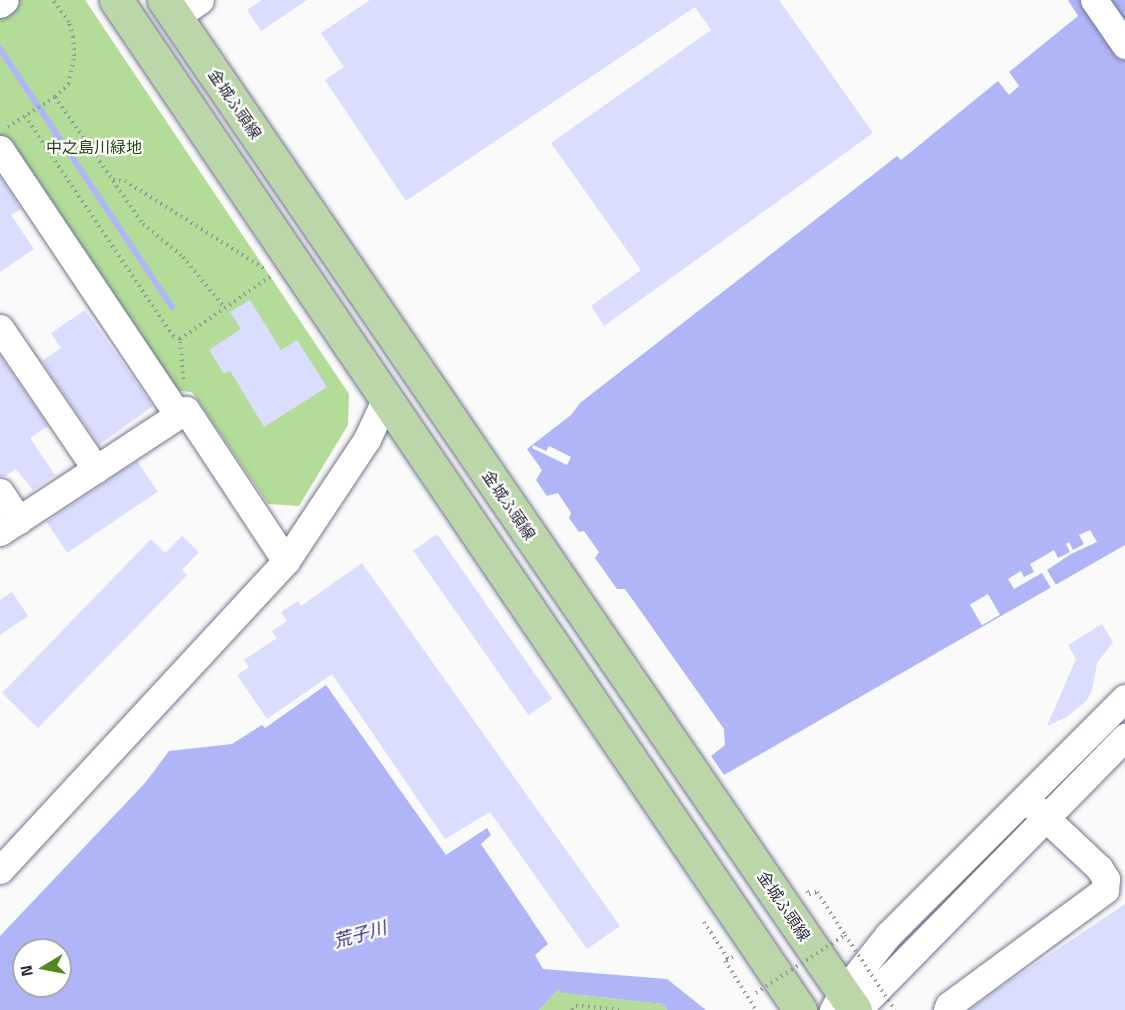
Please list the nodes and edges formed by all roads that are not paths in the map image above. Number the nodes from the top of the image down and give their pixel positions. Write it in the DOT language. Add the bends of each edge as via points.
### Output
graph roads {
  1 [pos="5,0"];
  2 [pos="116,0"];
  3 [pos="1094,0"];
  4 [pos="0,3"];
  5 [pos="179,6"];
  6 [pos="1125,45"];
  7 [pos="0,149"];
  8 [pos="0,328"];
  9 [pos="386,398"];
  10 [pos="182,412"];
  11 [pos="96,469"];
  12 [pos="0,492"];
  13 [pos="9,526"];
  14 [pos="286,561"];
  15 [pos="1125,698"];
  16 [pos="1125,737"];
  17 [pos="1035,808"];
  18 [pos="1112,869"];
  19 [pos="0,870"];
  20 [pos="847,1005"];
  21 [pos="800,1010"];
  22 [pos="947,1010"];
  1 -- 4 [label="street"];
  2 -- 9 [label="main road"];
  3 -- 6 [label="street"];
  5 -- 20 [label="main road, 金城ふ頭線"];
  7 -- 10 [label="street"];
  8 -- 11 [label="street"];
  9 -- 14 [label="street" via="367,440"];
  9 -- 21 [label="main road"];
  10 -- 11 [label="street"];
  10 -- 14 [label="street"];
  11 -- 13 [label="street"];
  12 -- 13 [label="street"];
  14 -- 19 [label="street"];
  15 -- 17 [label="street"];
  16 -- 17 [label="street"];
  17 -- 18 [label="street"];
  17 -- 20 [label="street" via="888,935"];
  18 -- 22 [label="street" via="1105,890"];
}
